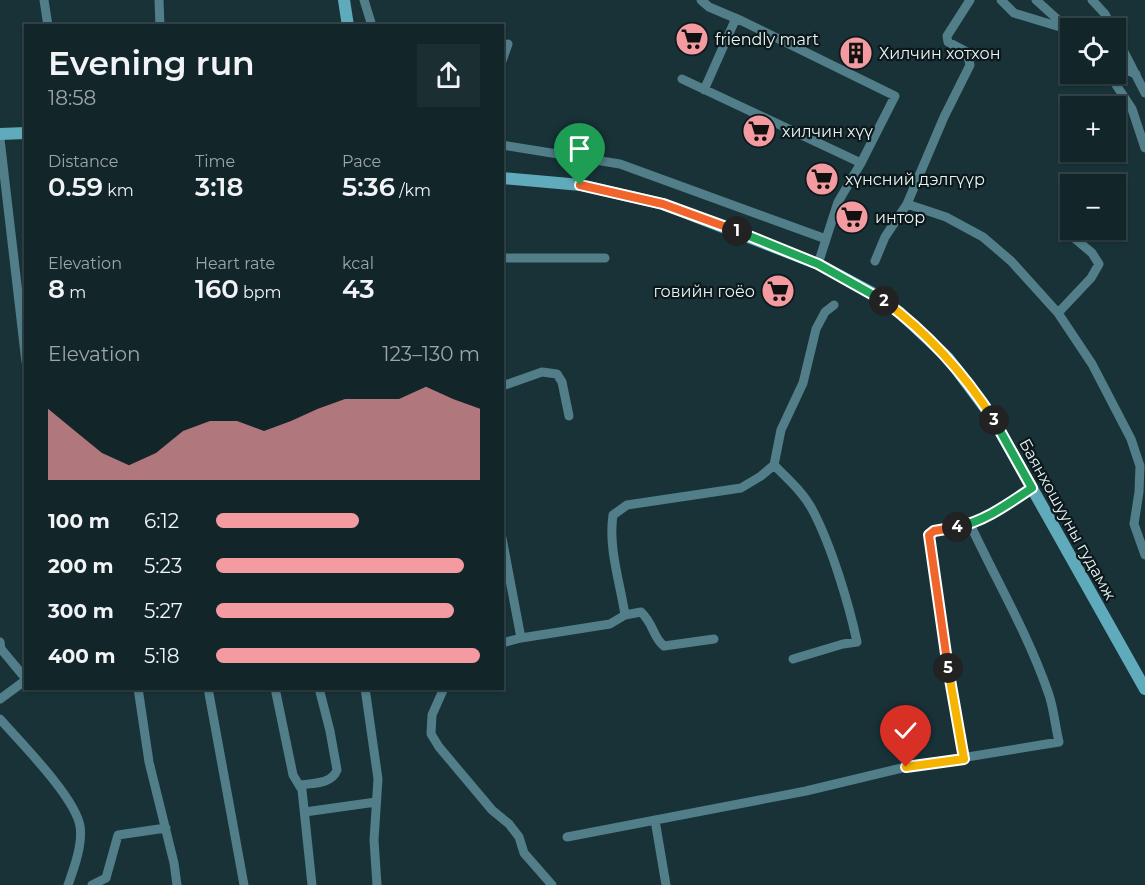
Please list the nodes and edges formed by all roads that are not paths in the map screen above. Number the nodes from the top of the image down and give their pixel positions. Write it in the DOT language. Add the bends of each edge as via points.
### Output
graph roads {
  1 [pos="44,0"];
  2 [pos="159,0"];
  3 [pos="344,0"];
  4 [pos="364,0"];
  5 [pos="701,0"];
  6 [pos="970,0"];
  7 [pos="1001,0"];
  8 [pos="1036,0"];
  9 [pos="1092,0"];
  10 [pos="736,18"];
  11 [pos="1107,18"];
  12 [pos="1060,21"];
  13 [pos="48,24"];
  14 [pos="160,24"];
  15 [pos="348,24"];
  16 [pos="371,24"];
  17 [pos="1060,28"];
  18 [pos="508,44"];
  19 [pos="504,55"];
  20 [pos="1126,55"];
  21 [pos="1126,70"];
  22 [pos="1136,74"];
  23 [pos="682,79"];
  24 [pos="1116,84"];
  25 [pos="704,90"];
  26 [pos="1145,93"];
  27 [pos="24,133"];
  28 [pos="0,134"];
  29 [pos="0,139"];
  30 [pos="504,145"];
  31 [pos="1145,148"];
  32 [pos="861,163"];
  33 [pos="504,178"];
  34 [pos="907,204"];
  35 [pos="826,239"];
  36 [pos="1077,240"];
  37 [pos="504,258"];
  38 [pos="605,258"];
  39 [pos="875,261"];
  40 [pos="818,264"];
  41 [pos="834,305"];
  42 [pos="1058,313"];
  43 [pos="24,345"];
  44 [pos="504,385"];
  45 [pos="569,416"];
  46 [pos="774,465"];
  47 [pos="1032,488"];
  48 [pos="970,524"];
  49 [pos="504,549"];
  50 [pos="1145,555"];
  51 [pos="625,615"];
  52 [pos="521,638"];
  53 [pos="714,639"];
  54 [pos="0,642"];
  55 [pos="504,642"];
  56 [pos="793,658"];
  57 [pos="24,677"];
  58 [pos="24,681"];
  59 [pos="1145,689"];
  60 [pos="138,690"];
  61 [pos="208,690"];
  62 [pos="275,690"];
  63 [pos="320,690"];
  64 [pos="365,690"];
  65 [pos="443,690"];
  66 [pos="0,699"];
  67 [pos="0,719"];
  68 [pos="964,759"];
  69 [pos="300,784"];
  70 [pos="376,802"];
  71 [pos="305,812"];
  72 [pos="655,820"];
  73 [pos="166,828"];
  74 [pos="567,837"];
  75 [pos="68,885"];
  76 [pos="92,885"];
  77 [pos="177,885"];
  78 [pos="244,885"];
  79 [pos="312,885"];
  80 [pos="377,885"];
  81 [pos="552,885"];
  82 [pos="666,885"];
  1 -- 13 [label="street"];
  2 -- 14 [label="street"];
  3 -- 15 [label="main road"];
  4 -- 16 [label="street"];
  5 -- 10 [label="street" via="709,8"];
  6 -- 34 [label="street" via="947,36 948,42 967,52 970,64"];
  7 -- 17 [label="street" via="1014,13"];
  8 -- 12 [label="street"];
  9 -- 11 [label="street"];
  10 -- 25 [label="street"];
  10 -- 32 [label="street" via="895,96"];
  18 -- 19 [label="street"];
  20 -- 22 [label="street"];
  21 -- 22 [label="street"];
  22 -- 26 [label="street"];
  23 -- 25 [label="street"];
  24 -- 31 [label="street" via="1132,109"];
  25 -- 32 [label="street"];
  27 -- 28 [label="main road"];
  29 -- 43 [label="street"];
  30 -- 35 [label="street" via="620,164"];
  32 -- 35 [label="street" via="838,202"];
  33 -- 40 [label="main road, Баянхошууны гудамж" via="580,185 663,204"];
  34 -- 39 [label="street" via="885,237"];
  34 -- 42 [label="street" via="946,217 983,237 1011,261"];
  35 -- 40 [label="street"];
  36 -- 42 [label="street" via="1100,264"];
  37 -- 38 [label="street"];
  40 -- 47 [label="main road, Баянхошууны гудамж" via="899,312 948,358 992,417"];
  41 -- 46 [label="street" via="816,329 803,383 781,430"];
  42 -- 50 [label="street" via="1092,364 1131,439 1140,466 1134,524"];
  44 -- 45 [label="street" via="542,372 557,374"];
  46 -- 51 [label="street" via="741,488 627,505 613,515 611,540"];
  46 -- 56 [label="street" via="813,510 857,642"];
  47 -- 48 [label="street"];
  47 -- 59 [label="main road, Баянхошууны гудамж"];
  48 -- 68 [label="street" via="929,535"];
  48 -- 68 [label="street" via="1019,621 1049,694 1059,742"];
  49 -- 52 [label="street"];
  51 -- 52 [label="street" via="610,624"];
  51 -- 53 [label="street" via="641,612 664,646"];
  52 -- 55 [label="street"];
  54 -- 57 [label="street" via="1,650"];
  58 -- 66 [label="street"];
  60 -- 73 [label="street" via="149,762"];
  61 -- 78 [label="street"];
  62 -- 69 [label="street" via="293,776"];
  63 -- 69 [label="street" via="337,770 330,779"];
  64 -- 70 [label="street" via="378,779"];
  65 -- 81 [label="street" via="432,715 431,734 492,810 509,824 524,853"];
  67 -- 75 [label="street" via="71,802 80,827 77,858"];
  68 -- 72 [label="street" via="906,767"];
  69 -- 71 [label="street"];
  70 -- 71 [label="street"];
  70 -- 80 [label="street"];
  71 -- 79 [label="street"];
  72 -- 74 [label="street"];
  72 -- 82 [label="street"];
  73 -- 76 [label="street" via="118,836 106,878"];
  73 -- 77 [label="street"];
}
